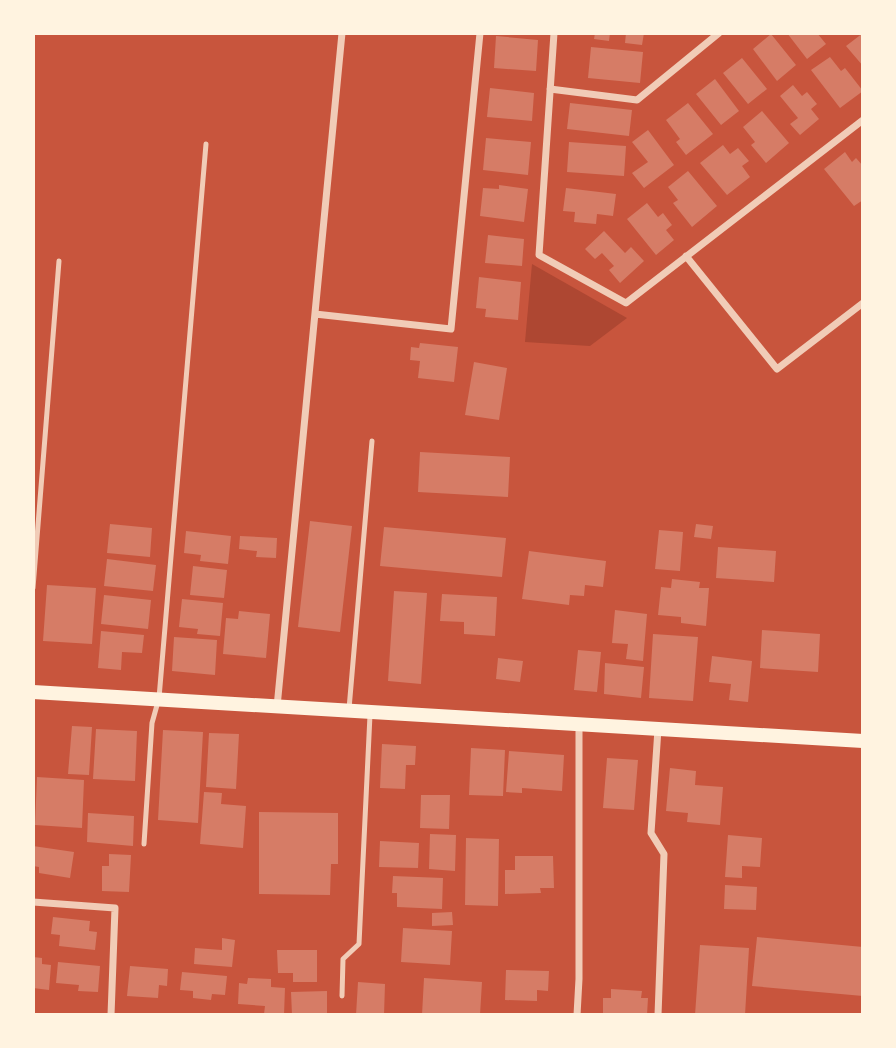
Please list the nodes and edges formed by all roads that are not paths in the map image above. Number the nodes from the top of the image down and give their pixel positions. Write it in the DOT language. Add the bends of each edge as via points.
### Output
graph roads {
  1 [pos="342,33"];
  2 [pos="480,33"];
  3 [pos="554,33"];
  4 [pos="719,33"];
  5 [pos="550,89"];
  6 [pos="863,120"];
  7 [pos="206,144"];
  8 [pos="687,256"];
  9 [pos="59,261"];
  10 [pos="863,303"];
  11 [pos="315,314"];
  12 [pos="372,441"];
  13 [pos="33,588"];
  14 [pos="33,692"];
  15 [pos="159,698"];
  16 [pos="277,707"];
  17 [pos="349,710"];
  18 [pos="370,712"];
  19 [pos="579,724"];
  20 [pos="658,728"];
  21 [pos="863,741"];
  22 [pos="145,844"];
  23 [pos="33,902"];
  24 [pos="342,996"];
  25 [pos="111,1015"];
  26 [pos="577,1015"];
  27 [pos="658,1015"];
  1 -- 11 [label="street"];
  2 -- 11 [label="street" via="451,329"];
  3 -- 5 [label="street"];
  4 -- 5 [label="street" via="637,100"];
  5 -- 8 [label="street" via="539,255 626,303"];
  6 -- 8 [label="street"];
  7 -- 15 [label="lane"];
  8 -- 10 [label="street" via="777,369"];
  9 -- 13 [label="lane"];
  11 -- 16 [label="street"];
  12 -- 17 [label="lane"];
  14 -- 15 [label="main road"];
  15 -- 16 [label="main road"];
  15 -- 22 [label="lane" via="152,723"];
  16 -- 17 [label="main road"];
  17 -- 18 [label="main road"];
  18 -- 19 [label="main road"];
  18 -- 24 [label="lane" via="359,944 343,959"];
  19 -- 20 [label="main road"];
  19 -- 26 [label="street"];
  20 -- 21 [label="main road"];
  20 -- 27 [label="street" via="651,833 664,854"];
  23 -- 25 [label="street" via="115,908"];
}
